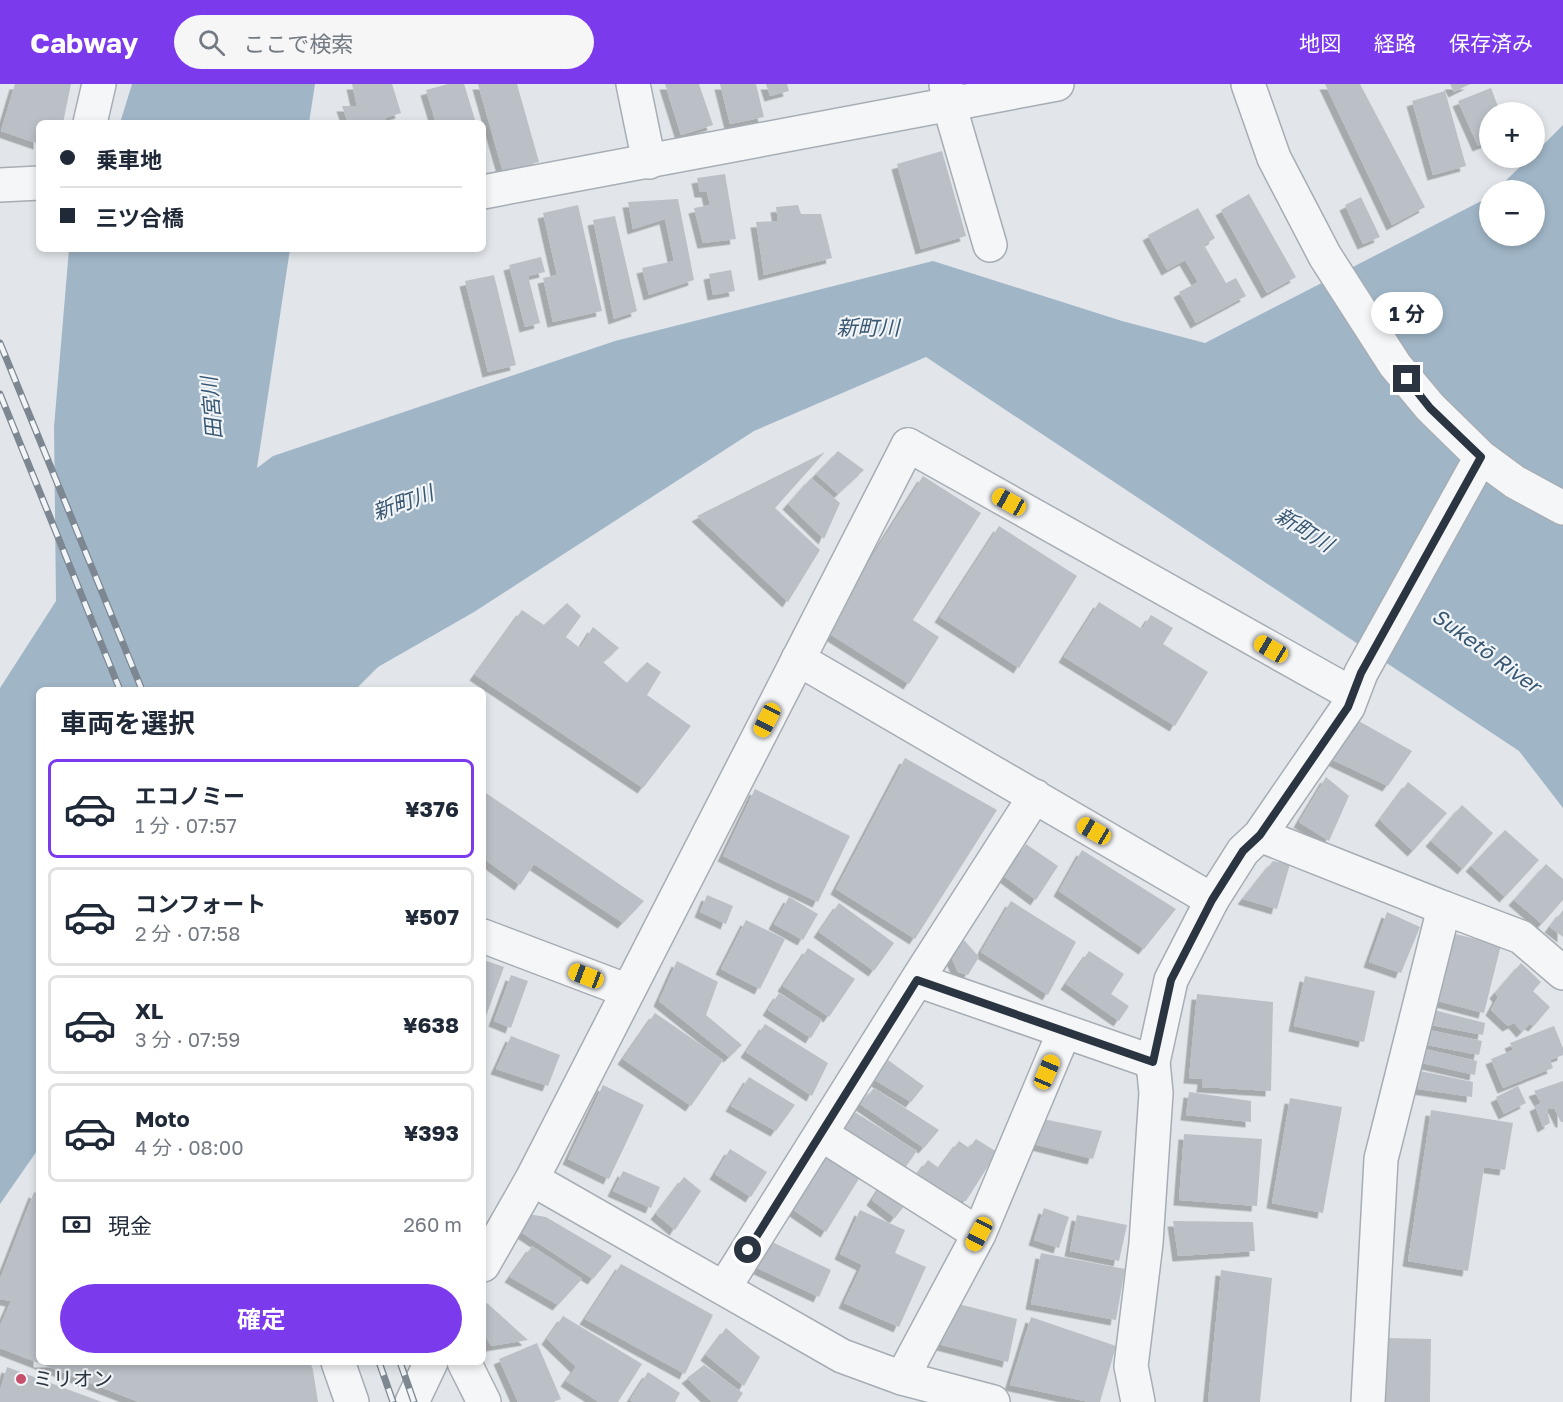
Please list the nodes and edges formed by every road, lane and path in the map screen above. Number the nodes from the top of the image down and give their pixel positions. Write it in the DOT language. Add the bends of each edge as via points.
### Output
graph roads {
  1 [pos="99,84"];
  2 [pos="633,84"];
  3 [pos="1057,84"];
  4 [pos="1248,84"];
  5 [pos="948,94"];
  6 [pos="91,120"];
  7 [pos="649,162"];
  8 [pos="36,183"];
  9 [pos="0,185"];
  10 [pos="486,191"];
  11 [pos="990,245"];
  12 [pos="1481,457"];
  13 [pos="1563,508"];
  14 [pos="798,659"];
  15 [pos="1357,684"];
  16 [pos="1035,796"];
  17 [pos="1260,835"];
  18 [pos="1212,900"];
  19 [pos="1444,908"];
  20 [pos="486,937"];
  21 [pos="1563,974"];
  22 [pos="917,980"];
  23 [pos="628,991"];
  24 [pos="1064,1032"];
  25 [pos="1153,1062"];
  26 [pos="820,1134"];
  27 [pos="532,1179"];
  28 [pos="979,1234"];
  29 [pos="486,1260"];
  30 [pos="724,1288"];
  31 [pos="339,1365"];
  32 [pos="430,1365"];
  33 [pos="466,1365"];
  34 [pos="912,1388"];
  35 [pos="352,1402"];
  36 [pos="412,1402"];
  37 [pos="484,1402"];
  38 [pos="993,1402"];
  39 [pos="1138,1402"];
  40 [pos="1368,1402"];
  1 -- 6 [label="street"];
  2 -- 7 [label="street"];
  3 -- 5 [label="street"];
  4 -- 12 [label="street" via="1274,158 1325,256 1395,365 1430,408"];
  5 -- 7 [label="street"];
  5 -- 11 [label="street"];
  7 -- 10 [label="street"];
  8 -- 9 [label="street"];
  12 -- 13 [label="street" via="1515,482"];
  12 -- 15 [label="street"];
  14 -- 15 [label="street" via="908,445"];
  14 -- 16 [label="street"];
  14 -- 23 [label="street"];
  15 -- 17 [label="street" via="1348,707"];
  16 -- 18 [label="street"];
  16 -- 22 [label="street"];
  17 -- 18 [label="street" via="1243,851"];
  17 -- 19 [label="street"];
  18 -- 25 [label="street" via="1171,980"];
  19 -- 21 [label="street" via="1521,937"];
  19 -- 40 [label="street" via="1381,1159"];
  20 -- 23 [label="street"];
  22 -- 24 [label="street"];
  22 -- 26 [label="street"];
  23 -- 27 [label="street"];
  24 -- 25 [label="street"];
  24 -- 28 [label="street"];
  25 -- 39 [label="street" via="1156,1093 1146,1243 1131,1366"];
  26 -- 28 [label="street"];
  26 -- 30 [label="street"];
  27 -- 29 [label="street"];
  27 -- 30 [label="street"];
  28 -- 34 [label="street"];
  30 -- 34 [label="street" via="842,1356"];
  31 -- 35 [label="street"];
  32 -- 36 [label="street"];
  33 -- 37 [label="street"];
  34 -- 38 [label="street"];
}
